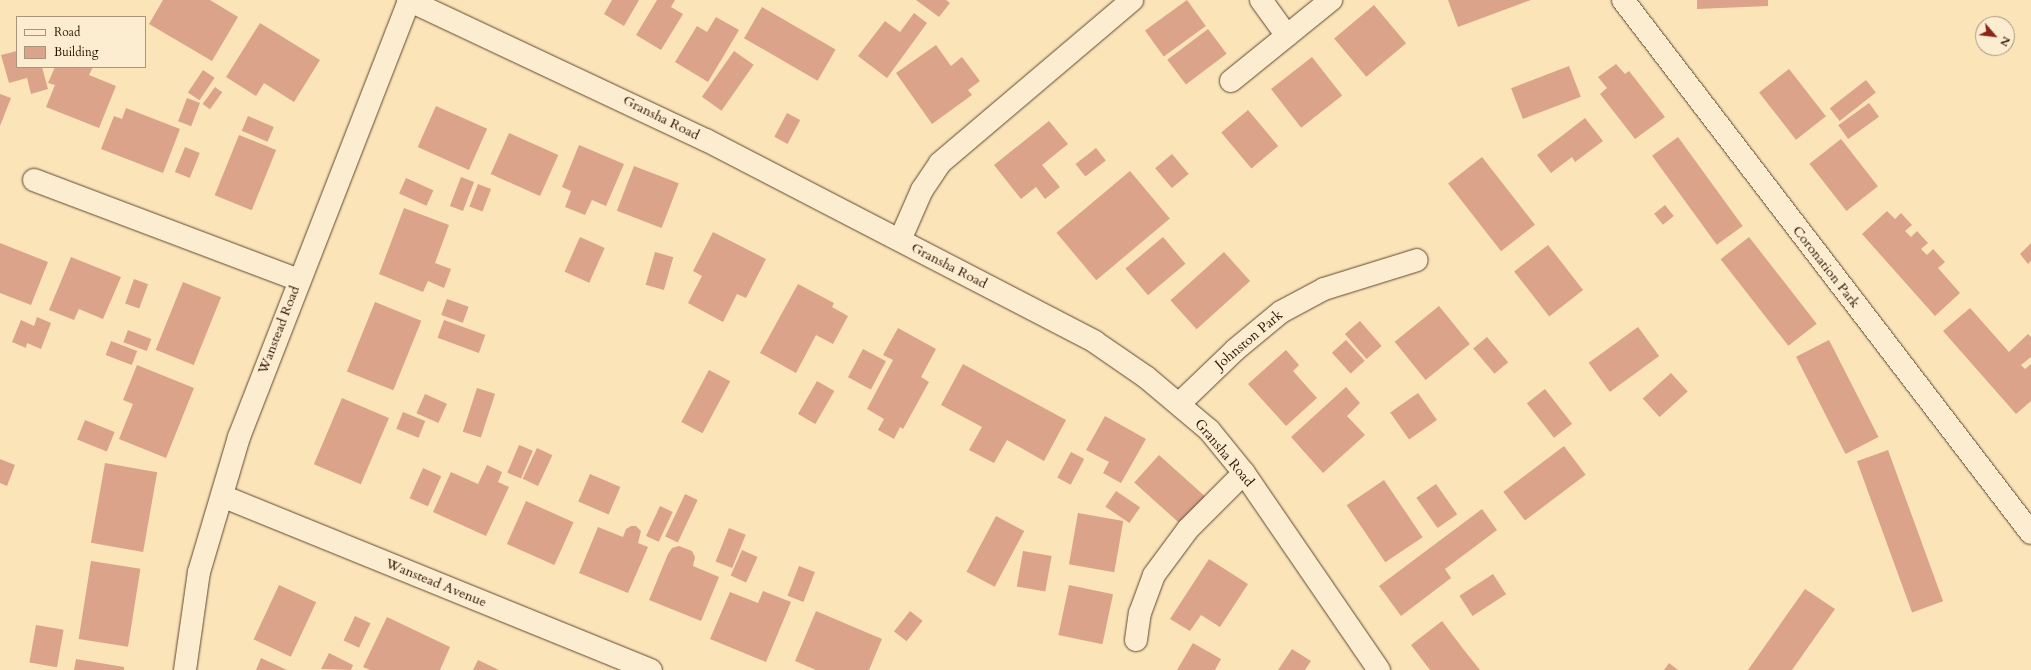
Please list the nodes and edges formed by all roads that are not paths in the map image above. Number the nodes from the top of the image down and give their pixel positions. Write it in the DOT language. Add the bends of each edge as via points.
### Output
graph roads {
  1 [pos="409,0"];
  2 [pos="1132,0"];
  3 [pos="1261,0"];
  4 [pos="1331,0"];
  5 [pos="1623,0"];
  6 [pos="1287,36"];
  7 [pos="1231,80"];
  8 [pos="34,180"];
  9 [pos="900,240"];
  10 [pos="1417,260"];
  11 [pos="298,280"];
  12 [pos="1180,403"];
  13 [pos="1244,473"];
  14 [pos="222,496"];
  15 [pos="2031,533"];
  16 [pos="1136,640"];
  17 [pos="185,670"];
  18 [pos="651,670"];
  19 [pos="1379,670"];
  1 -- 9 [label="street, Gransha Road" via="706,140"];
  1 -- 11 [label="street, Wanstead Road"];
  2 -- 9 [label="street" via="940,162 922,190"];
  3 -- 6 [label="street"];
  4 -- 6 [label="street"];
  5 -- 15 [label="street, Coronation Park"];
  6 -- 7 [label="street"];
  8 -- 11 [label="street"];
  9 -- 12 [label="street, Gransha Road" via="1095,342"];
  10 -- 12 [label="street, Johnston Park" via="1324,289 1281,312 1235,350"];
  11 -- 14 [label="street, Wanstead Road" via="239,437"];
  12 -- 13 [label="street, Gransha Road" via="1209,430"];
  13 -- 16 [label="street" via="1188,529 1154,575 1140,613"];
  13 -- 19 [label="street, Gransha Road"];
  14 -- 17 [label="street, Wanstead Road" via="200,572"];
  14 -- 18 [label="street, Wanstead Avenue"];
}
